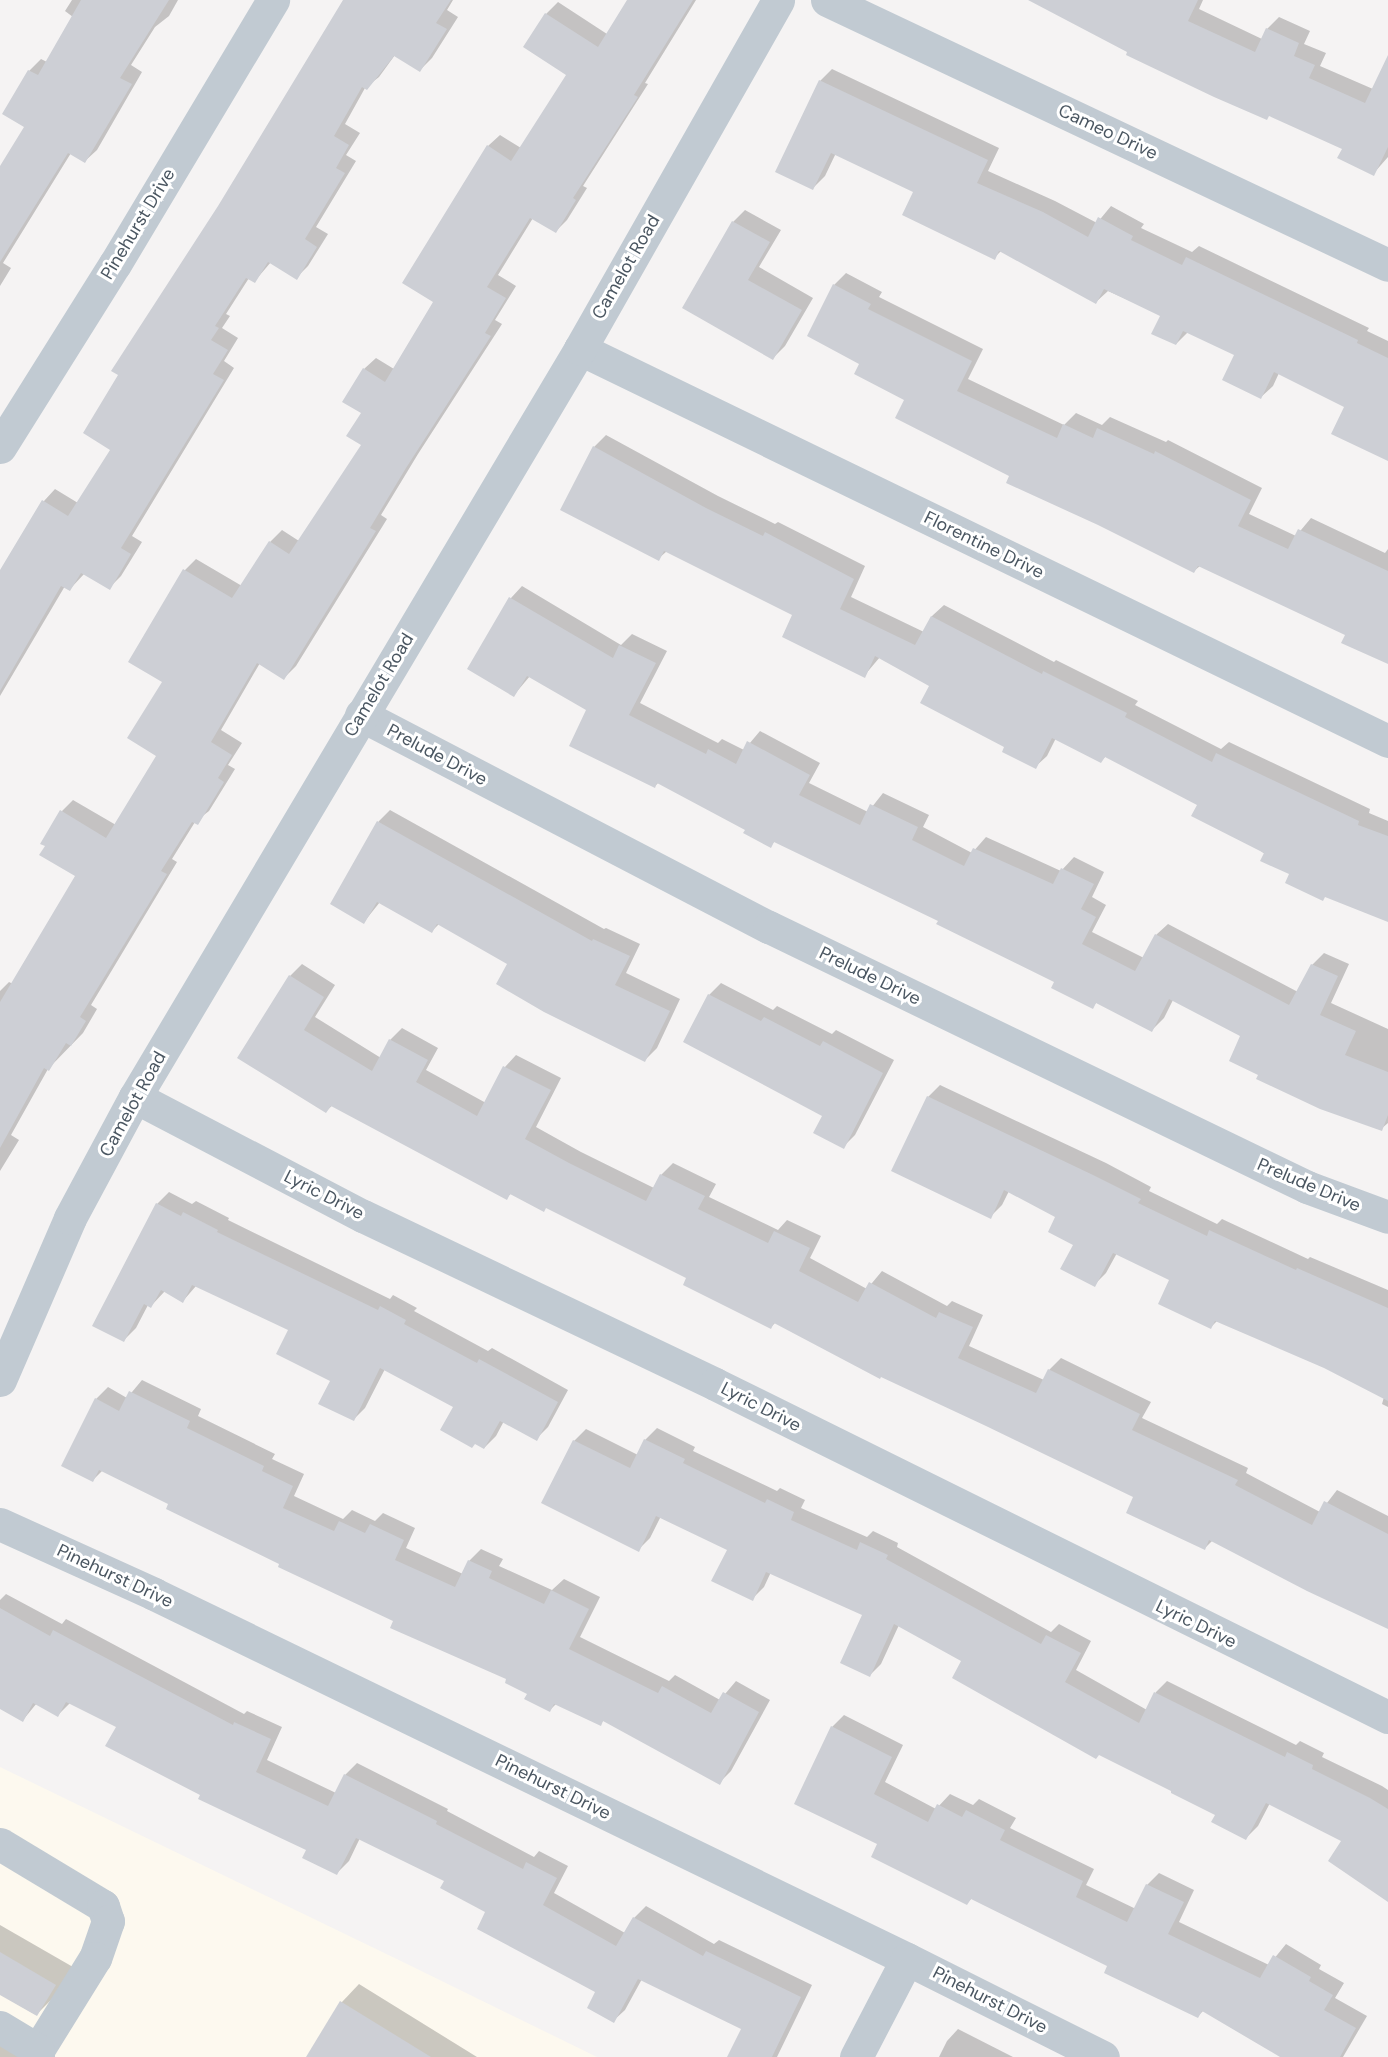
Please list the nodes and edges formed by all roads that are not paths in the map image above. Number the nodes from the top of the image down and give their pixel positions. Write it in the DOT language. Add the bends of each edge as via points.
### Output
graph roads {
  1 [pos="273,0"];
  2 [pos="778,0"];
  3 [pos="827,0"];
  4 [pos="1388,265"];
  5 [pos="580,349"];
  6 [pos="0,447"];
  7 [pos="361,715"];
  8 [pos="1388,741"];
  9 [pos="135,1097"];
  10 [pos="1388,1217"];
  11 [pos="0,1380"];
  12 [pos="0,1524"];
  13 [pos="1388,1717"];
  14 [pos="0,1845"];
  15 [pos="907,1959"];
  16 [pos="0,2027"];
  17 [pos="38,2054"];
  18 [pos="856,2057"];
  19 [pos="1103,2057"];
  1 -- 6 [label="street, Pinehurst Drive"];
  2 -- 5 [label="street, Camelot Road"];
  3 -- 4 [label="street, Cameo Drive"];
  5 -- 7 [label="street, Camelot Road"];
  5 -- 8 [label="street, Florentine Drive"];
  7 -- 9 [label="street, Camelot Road"];
  7 -- 10 [label="street, Prelude Drive" via="769,927 1307,1187"];
  9 -- 11 [label="street, Camelot Road" via="70,1218"];
  9 -- 13 [label="street, Lyric Drive" via="363,1216 715,1384"];
  12 -- 15 [label="street, Pinehurst Drive" via="154,1594"];
  14 -- 17 [label="street" via="103,1906 108,1921 95,1958"];
  15 -- 18 [label="street"];
  15 -- 19 [label="street, Pinehurst Drive"];
  16 -- 17 [label="street"];
}
